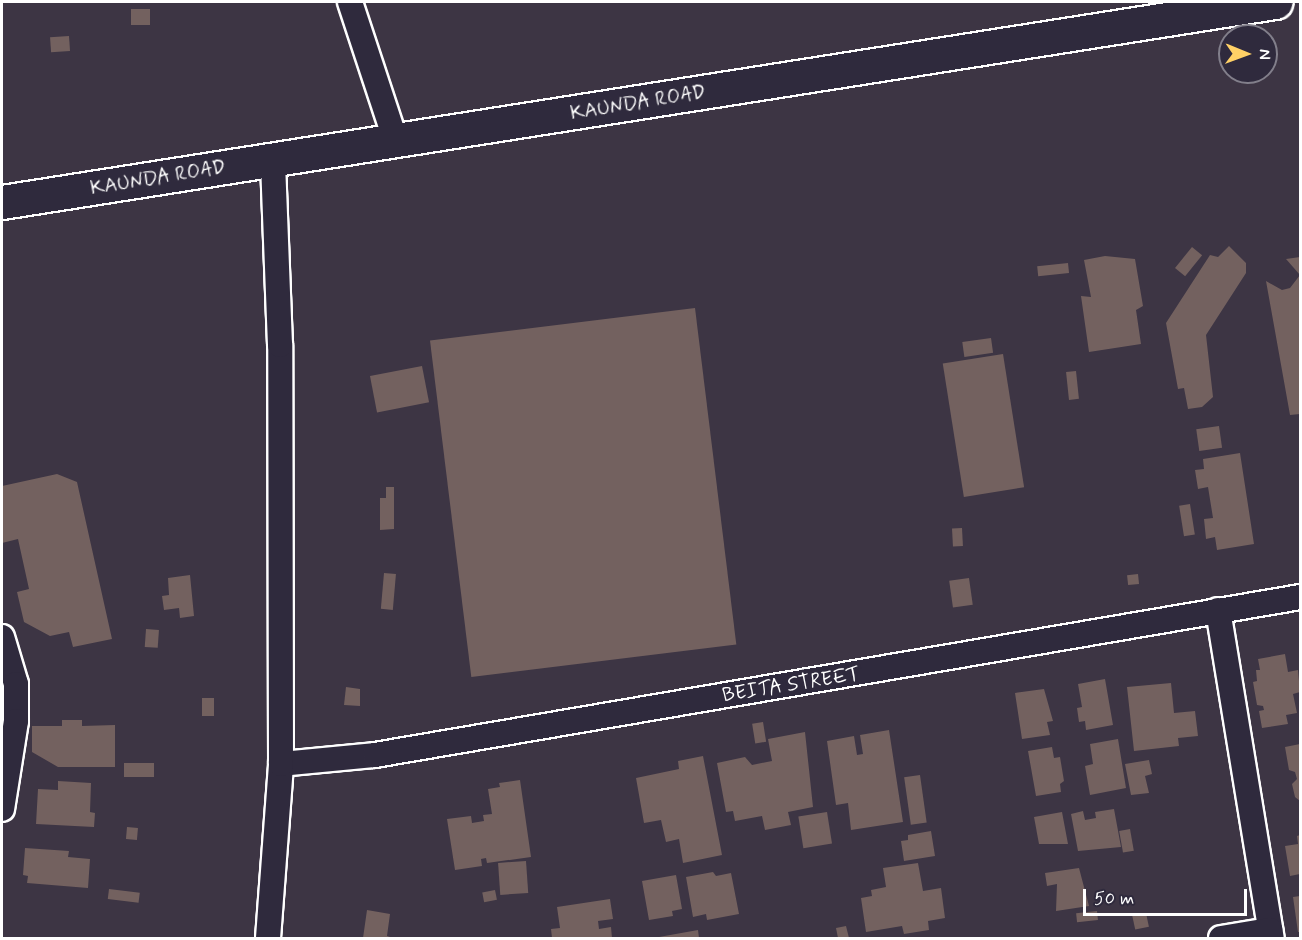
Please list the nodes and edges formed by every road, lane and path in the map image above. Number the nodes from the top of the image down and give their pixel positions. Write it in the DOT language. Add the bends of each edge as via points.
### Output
graph roads {
  1 [pos="350,2"];
  2 [pos="1275,2"];
  3 [pos="396,142"];
  4 [pos="273,161"];
  5 [pos="2,202"];
  6 [pos="1300,597"];
  7 [pos="1218,610"];
  8 [pos="2,637"];
  9 [pos="281,764"];
  10 [pos="2,809"];
  11 [pos="1271,934"];
  12 [pos="268,939"];
  13 [pos="1221,939"];
  1 -- 3 [label="street"];
  2 -- 3 [label="main road, KAUNDA ROAD"];
  3 -- 4 [label="main road, KAUNDA ROAD"];
  4 -- 5 [label="main road, KAUNDA ROAD"];
  4 -- 9 [label="street" via="280,345"];
  6 -- 7 [label="street, BEITA STREET"];
  7 -- 9 [label="street, BEITA STREET" via="375,756"];
  7 -- 11 [label="street"];
  8 -- 10 [label="street" via="15,684 16,720"];
  9 -- 12 [label="street"];
  11 -- 13 [label="street"];
}
